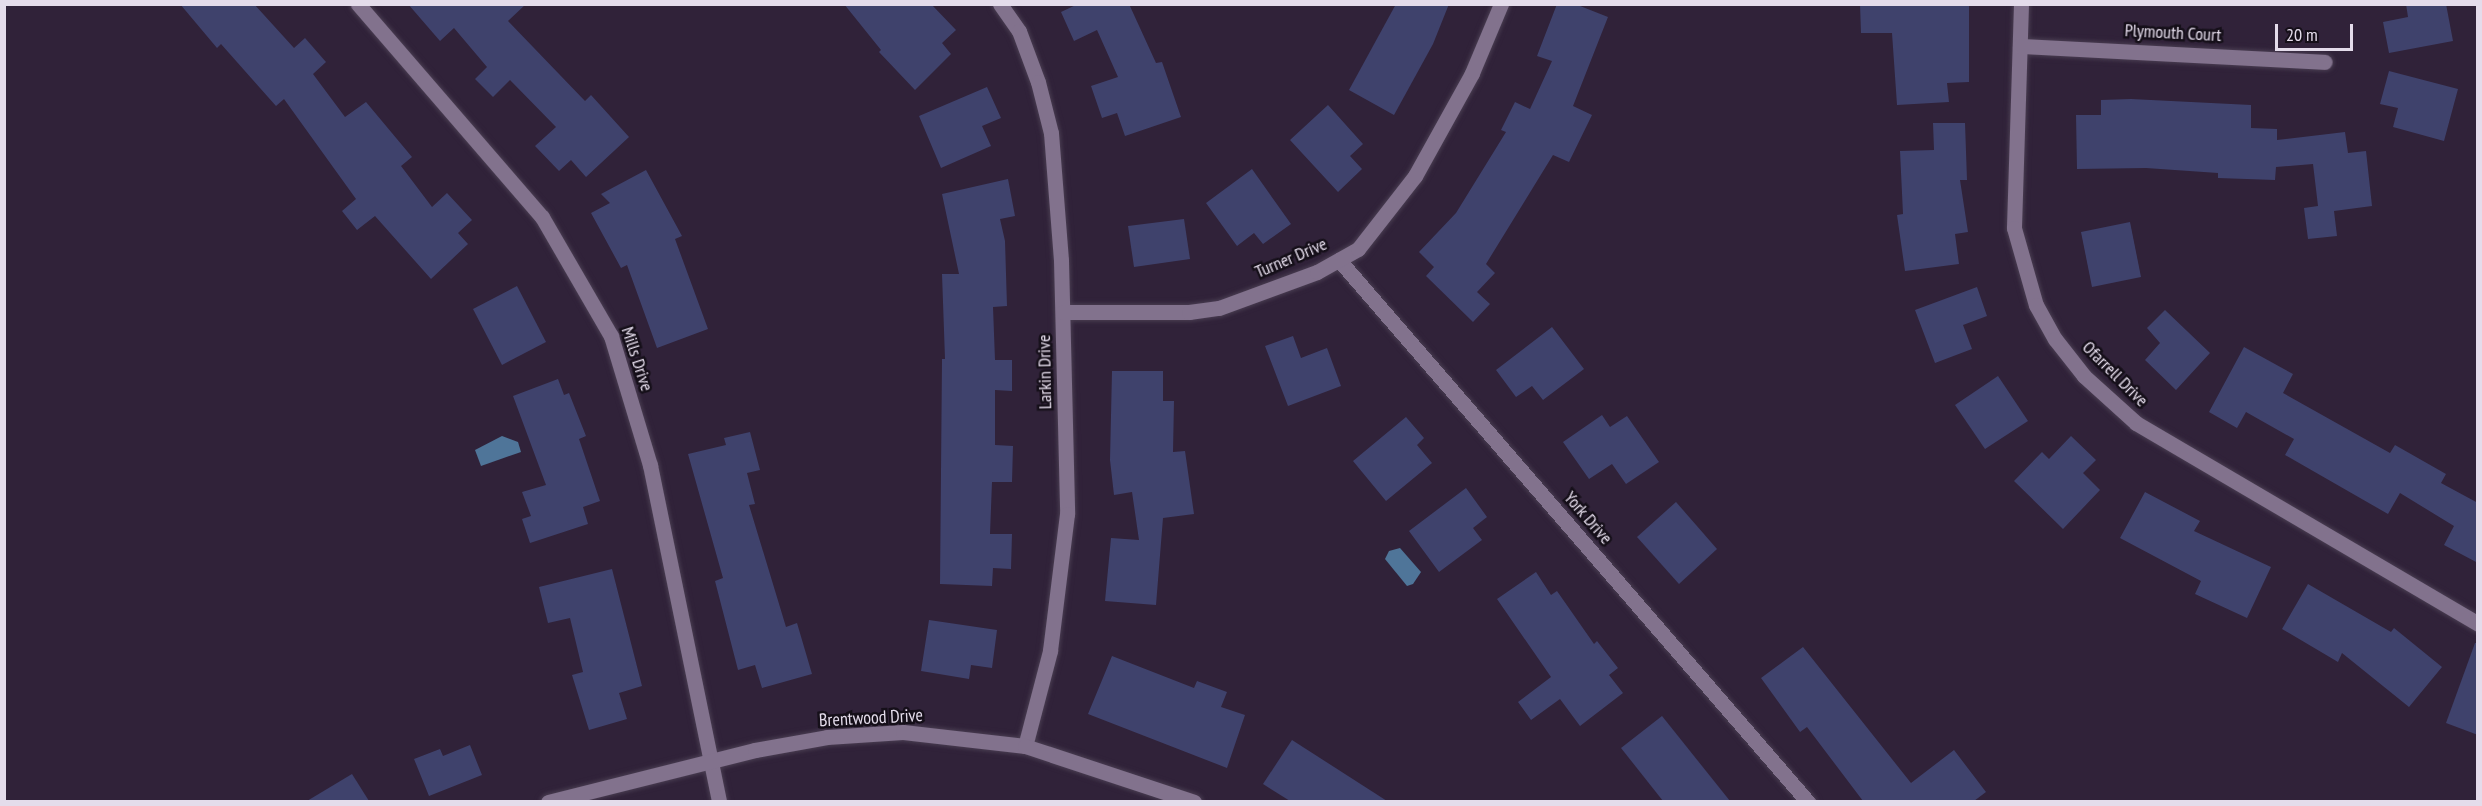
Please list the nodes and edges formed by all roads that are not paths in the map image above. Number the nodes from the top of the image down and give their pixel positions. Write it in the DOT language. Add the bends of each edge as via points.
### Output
graph roads {
  1 [pos="358,4"];
  2 [pos="1000,4"];
  3 [pos="1501,4"];
  4 [pos="2021,4"];
  5 [pos="2019,46"];
  6 [pos="2325,63"];
  7 [pos="1339,260"];
  8 [pos="1063,312"];
  9 [pos="2478,624"];
  10 [pos="1025,746"];
  11 [pos="709,761"];
  12 [pos="548,801"];
  13 [pos="719,801"];
  14 [pos="1194,801"];
  15 [pos="1808,801"];
  1 -- 11 [label="street, Mills Drive" via="542,217 611,336 650,465"];
  2 -- 8 [label="street, Larkin Drive" via="1019,31 1051,133"];
  3 -- 7 [label="street, Turner Drive" via="1472,74 1415,176 1358,249"];
  4 -- 5 [label="street, Ofarrell Drive"];
  5 -- 6 [label="street, Plymouth Court"];
  5 -- 9 [label="street, Ofarrell Drive" via="2014,228 2036,305 2055,339 2084,376 2108,401 2164,442"];
  7 -- 8 [label="street, Turner Drive" via="1219,308 1188,312"];
  7 -- 15 [label="street, York Drive"];
  8 -- 10 [label="street, Larkin Drive" via="1067,514 1050,651"];
  10 -- 11 [label="street, Brentwood Drive" via="903,732 827,737"];
  10 -- 14 [label="street, Brentwood Drive"];
  11 -- 12 [label="street, Brentwood Drive"];
  11 -- 13 [label="street, Mills Drive"];
}
